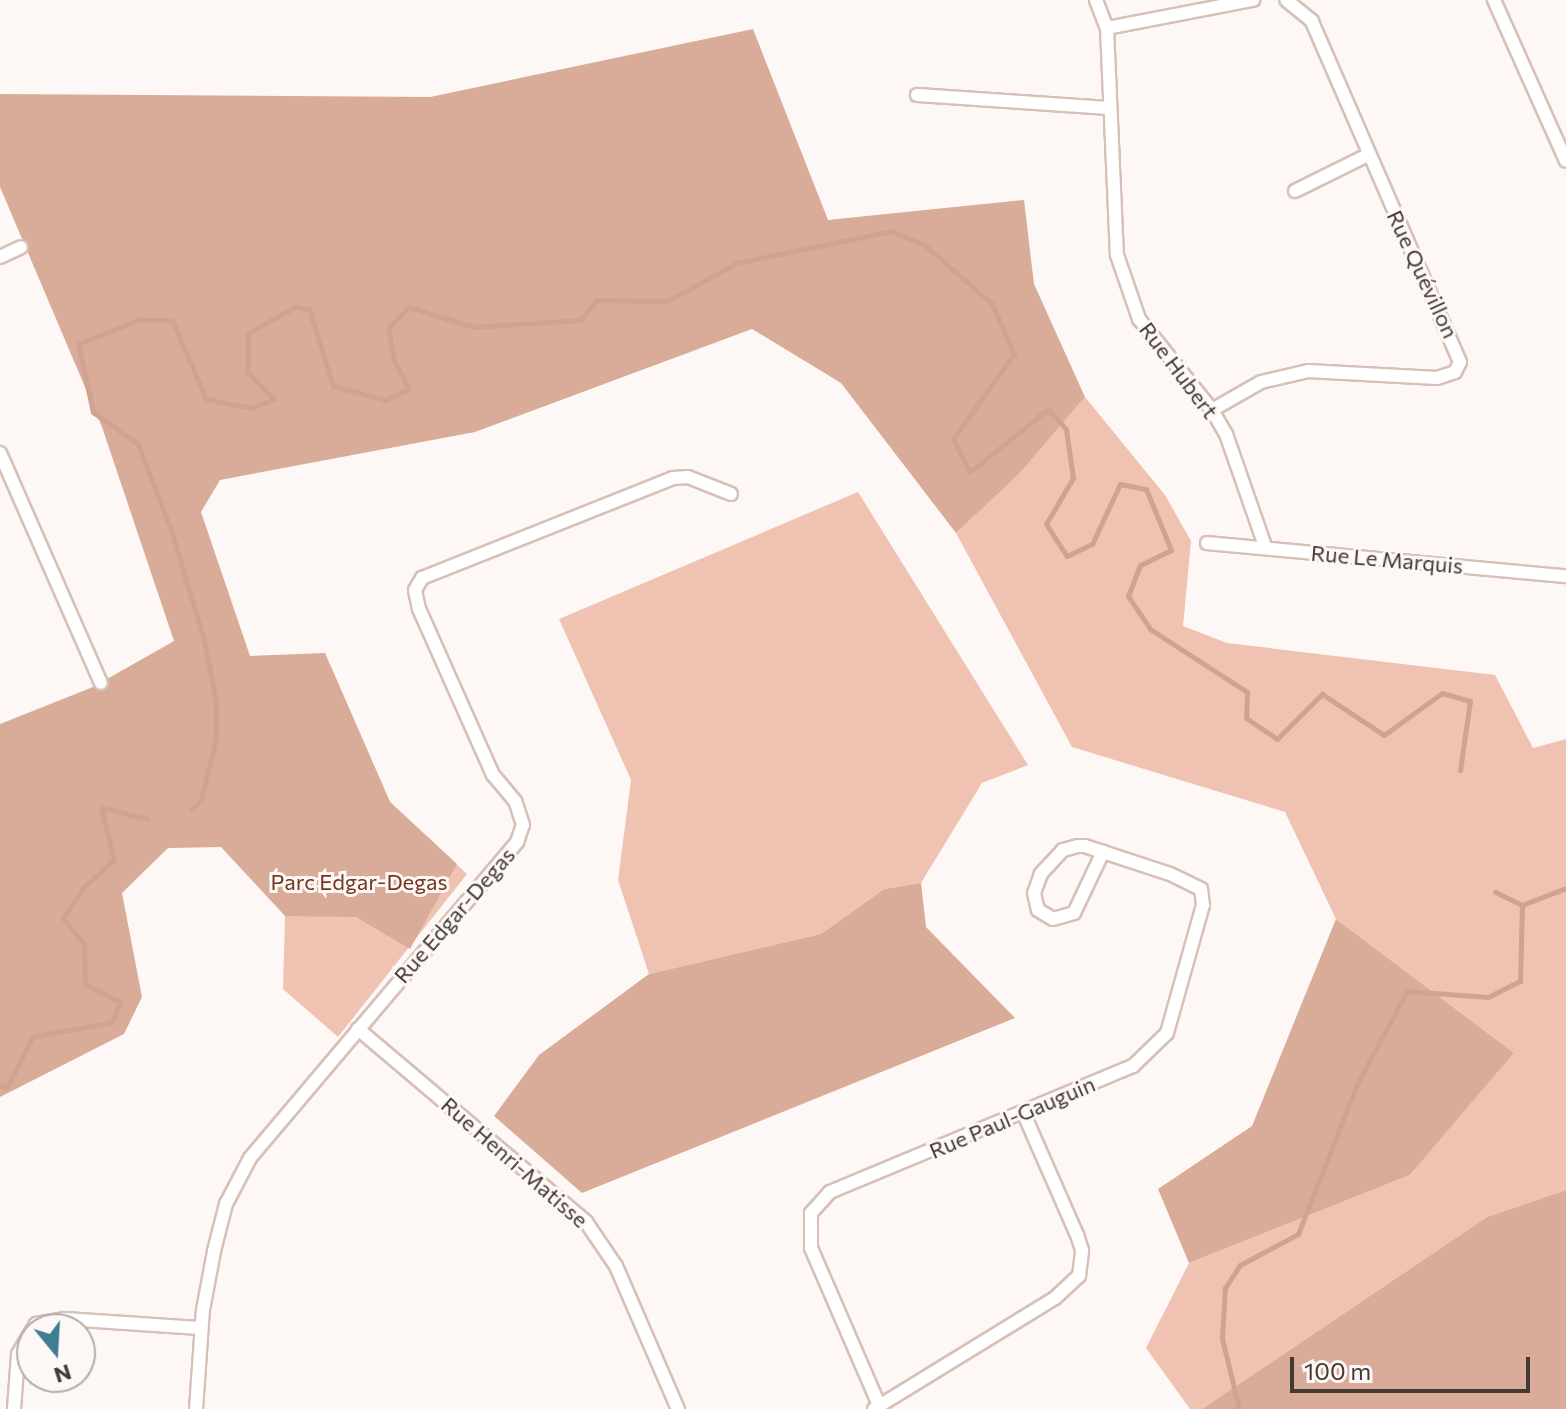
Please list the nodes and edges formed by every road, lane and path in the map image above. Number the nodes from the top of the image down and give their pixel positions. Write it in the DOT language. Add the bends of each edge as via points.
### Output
graph roads {
  1 [pos="1096,0"];
  2 [pos="1253,0"];
  3 [pos="1286,0"];
  4 [pos="1494,0"];
  5 [pos="1107,28"];
  6 [pos="917,95"];
  7 [pos="1110,108"];
  8 [pos="1368,155"];
  9 [pos="1566,161"];
  10 [pos="1295,191"];
  11 [pos="21,247"];
  12 [pos="0,257"];
  13 [pos="1212,410"];
  14 [pos="0,453"];
  15 [pos="731,494"];
  16 [pos="1207,543"];
  17 [pos="1265,546"];
  18 [pos="1566,576"];
  19 [pos="101,683"];
  20 [pos="1103,852"];
  21 [pos="358,1029"];
  22 [pos="1024,1114"];
  23 [pos="201,1328"];
  24 [pos="877,1407"];
  25 [pos="14,1409"];
  26 [pos="196,1409"];
  27 [pos="678,1409"];
  1 -- 5 [label="street, Rue Hubert"];
  2 -- 5 [label="street"];
  3 -- 8 [label="street, Rue Quévillon" via="1312,21"];
  4 -- 9 [label="street"];
  5 -- 7 [label="street, Rue Hubert"];
  6 -- 7 [label="street"];
  7 -- 13 [label="street, Rue Hubert" via="1117,255 1139,319"];
  8 -- 10 [label="street"];
  8 -- 13 [label="street, Rue Quévillon" via="1454,340 1460,362 1455,372 1437,378 1308,371 1261,382"];
  11 -- 12 [label="street"];
  13 -- 17 [label="street, Rue Hubert"];
  14 -- 19 [label="street"];
  15 -- 21 [label="street, Rue Edgar-Degas" via="688,477 673,478 422,578 415,590 419,609 493,775 515,801 523,825 517,842"];
  16 -- 17 [label="street, Rue Le Marquis"];
  17 -- 18 [label="street, Rue Le Marquis"];
  20 -- 20 [label="street, Rue Paul-Gauguin" via="1085,846 1063,850 1035,886 1038,910 1053,919 1074,913"];
  20 -- 22 [label="street, Rue Paul-Gauguin" via="1201,889 1203,905 1167,1033 1133,1066"];
  21 -- 23 [label="street, Rue Edgar-Degas" via="250,1158 226,1204"];
  21 -- 27 [label="street, Rue Henri-Matisse" via="586,1222 616,1266"];
  22 -- 24 [label="street" via="1077,1235 1082,1250 1079,1276 1055,1298"];
  22 -- 24 [label="street, Rue Paul-Gauguin" via="830,1192 811,1213 811,1248"];
  23 -- 25 [label="street" via="64,1319 36,1324 18,1354"];
  23 -- 26 [label="street, Rue Edgar-Degas"];
}
